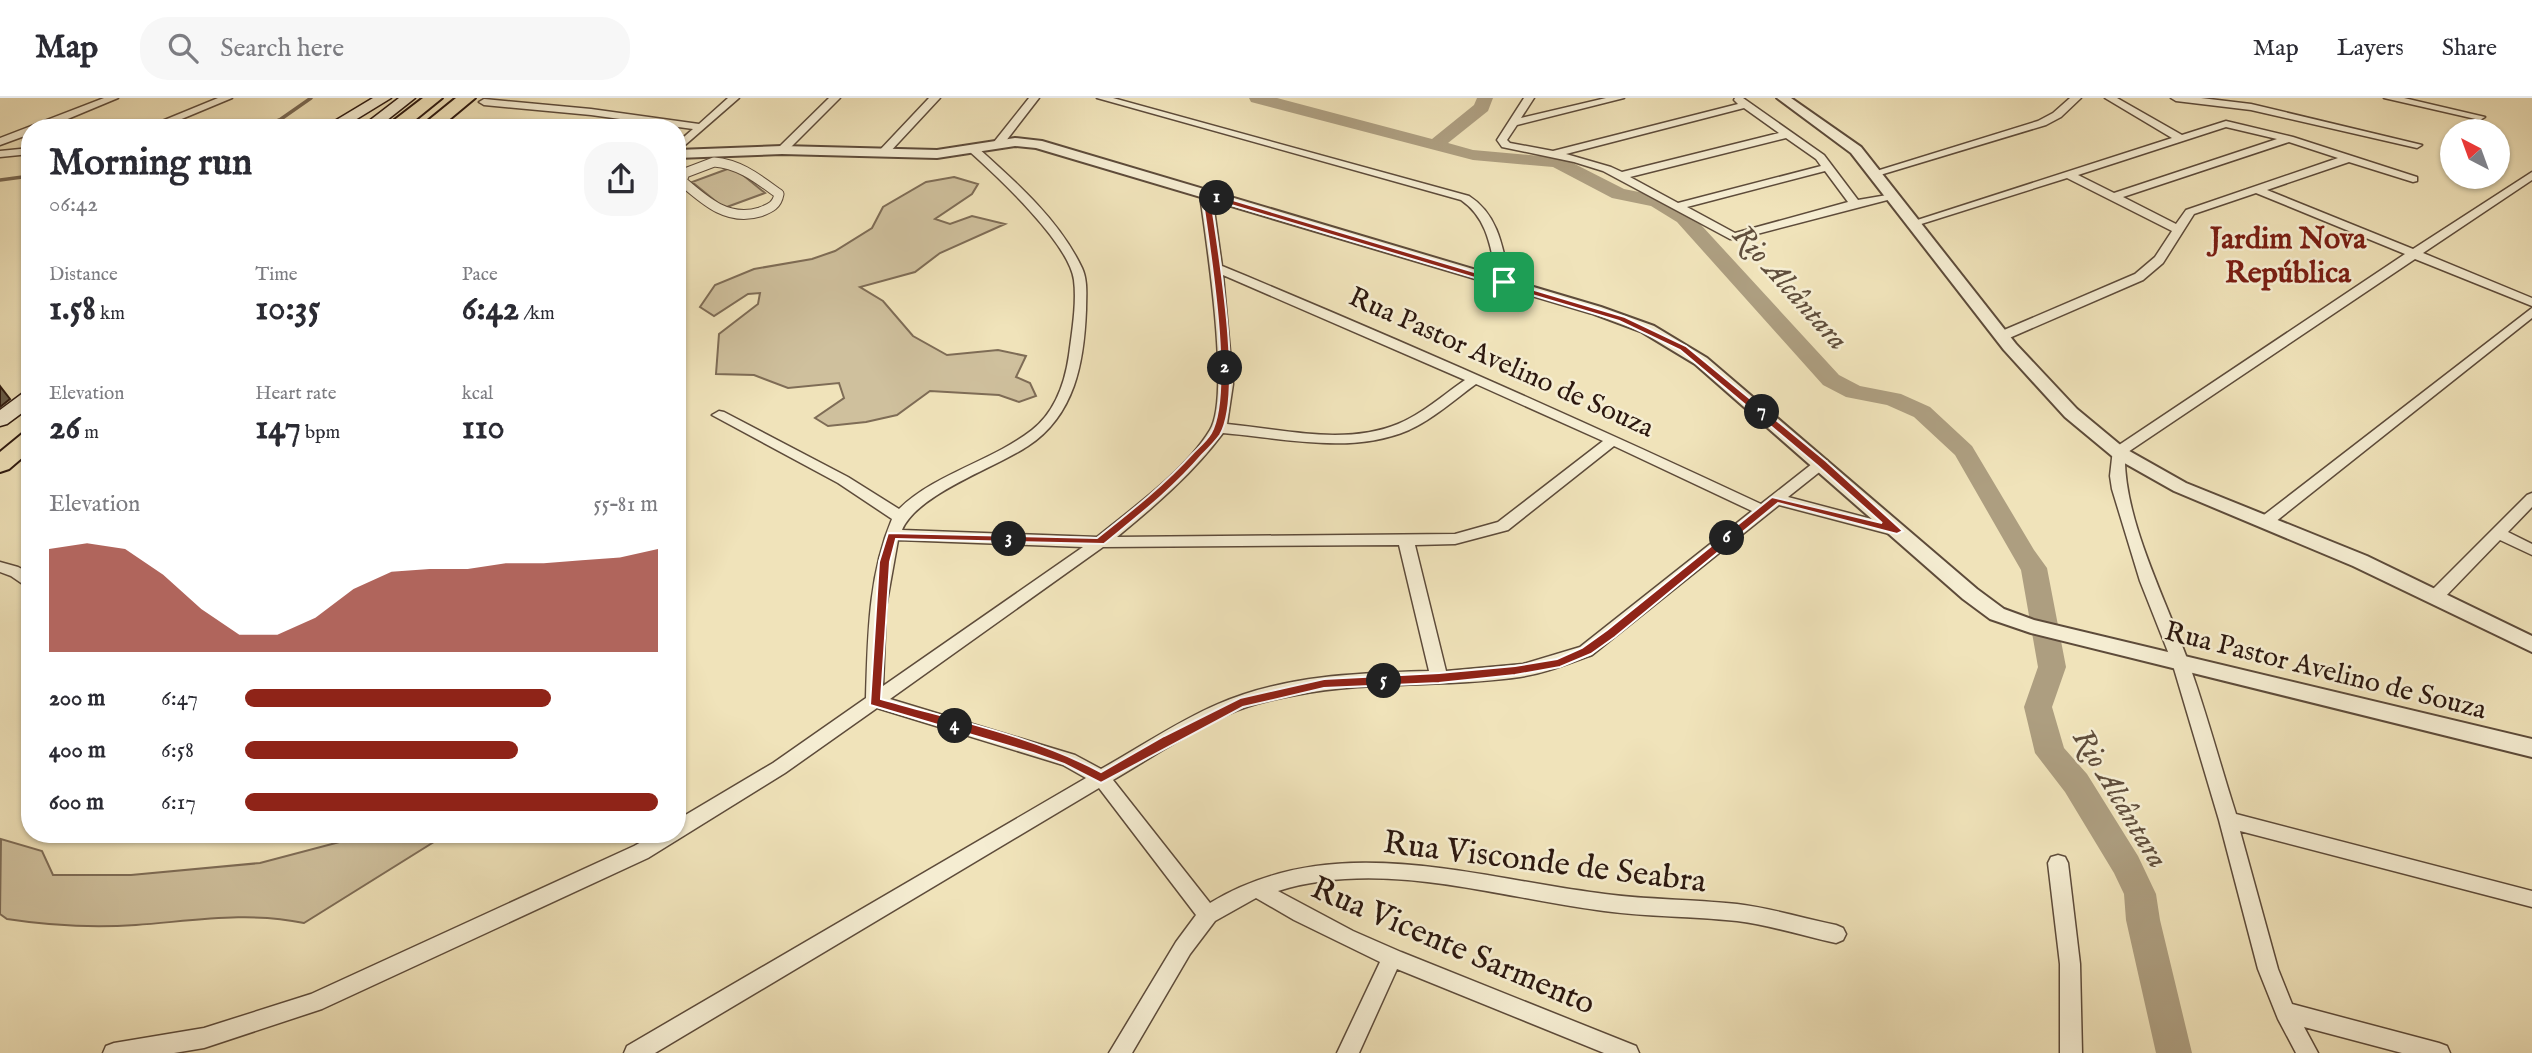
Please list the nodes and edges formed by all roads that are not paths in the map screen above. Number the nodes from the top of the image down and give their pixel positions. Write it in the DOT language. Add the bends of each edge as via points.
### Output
graph roads {
  1 [pos="113,98"];
  2 [pos="227,98"];
  3 [pos="384,98"];
  4 [pos="434,98"];
  5 [pos="454,98"];
  6 [pos="734,98"];
  7 [pos="835,98"];
  8 [pos="935,98"];
  9 [pos="1034,98"];
  10 [pos="1102,98"];
  11 [pos="1529,98"];
  12 [pos="1619,98"];
  13 [pos="1783,98"];
  14 [pos="2076,98"];
  15 [pos="2110,98"];
  16 [pos="2176,98"];
  17 [pos="2389,98"];
  18 [pos="480,99"];
  19 [pos="1741,101"];
  20 [pos="413,104"];
  21 [pos="2480,117"];
  22 [pos="59,119"];
  23 [pos="173,119"];
  24 [pos="346,119"];
  25 [pos="384,119"];
  26 [pos="400,119"];
  27 [pos="427,119"];
  28 [pos="444,119"];
  29 [pos="462,119"];
  30 [pos="647,119"];
  31 [pos="1513,123"];
  32 [pos="686,125"];
  33 [pos="702,127"];
  34 [pos="21,134"];
  35 [pos="1789,134"];
  36 [pos="2178,137"];
  37 [pos="2289,139"];
  38 [pos="0,142"];
  39 [pos="686,143"];
  40 [pos="998,145"];
  41 [pos="2417,145"];
  42 [pos="782,150"];
  43 [pos="974,150"];
  44 [pos="21,152"];
  45 [pos="686,152"];
  46 [pos="883,153"];
  47 [pos="0,154"];
  48 [pos="1552,154"];
  49 [pos="2349,159"];
  50 [pos="1828,167"];
  51 [pos="686,172"];
  52 [pos="1876,173"];
  53 [pos="2068,174"];
  54 [pos="2532,175"];
  55 [pos="1621,176"];
  56 [pos="2413,179"];
  57 [pos="686,184"];
  58 [pos="2258,190"];
  59 [pos="1206,195"];
  60 [pos="2116,196"];
  61 [pos="1892,197"];
  62 [pos="1855,204"];
  63 [pos="1678,206"];
  64 [pos="718,211"];
  65 [pos="1914,223"];
  66 [pos="2179,230"];
  67 [pos="2413,254"];
  68 [pos="1216,268"];
  69 [pos="1504,282"];
  70 [pos="2532,302"];
  71 [pos="2532,312"];
  72 [pos="2002,336"];
  73 [pos="1473,380"];
  74 [pos="21,404"];
  75 [pos="719,415"];
  76 [pos="0,420"];
  77 [pos="1219,428"];
  78 [pos="1613,440"];
  79 [pos="2118,452"];
  80 [pos="1822,463"];
  81 [pos="2532,498"];
  82 [pos="1769,505"];
  83 [pos="900,517"];
  84 [pos="2265,522"];
  85 [pos="1897,531"];
  86 [pos="2496,532"];
  87 [pos="892,535"];
  88 [pos="1406,541"];
  89 [pos="1100,542"];
  90 [pos="2532,550"];
  91 [pos="0,567"];
  92 [pos="21,575"];
  93 [pos="2436,596"];
  94 [pos="2532,645"];
  95 [pos="2179,662"];
  96 [pos="1439,678"];
  97 [pos="874,701"];
  98 [pos="2532,748"];
  99 [pos="1101,778"];
  100 [pos="2228,820"];
  101 [pos="686,825"];
  102 [pos="656,843"];
  103 [pos="2058,863"];
  104 [pos="1257,889"];
  105 [pos="2532,900"];
  106 [pos="1208,915"];
  107 [pos="1836,934"];
  108 [pos="1393,957"];
  109 [pos="2285,1012"];
  110 [pos="1597,1047"];
  111 [pos="114,1053"];
  112 [pos="635,1053"];
  113 [pos="1120,1053"];
  114 [pos="1348,1053"];
  115 [pos="1628,1053"];
  116 [pos="2071,1053"];
  117 [pos="2307,1053"];
  118 [pos="2440,1053"];
  1 -- 22 [label="street"];
  2 -- 23 [label="street"];
  3 -- 24 [label="main road"];
  4 -- 20 [label="highway"];
  5 -- 27 [label="highway"];
  6 -- 33 [label="street"];
  7 -- 42 [label="street"];
  8 -- 46 [label="street"];
  9 -- 40 [label="street"];
  10 -- 69 [label="street" via="1465,198 1485,217"];
  11 -- 31 [label="street"];
  12 -- 31 [label="street"];
  13 -- 52 [label="street" via="1850,145"];
  14 -- 52 [label="street" via="2042,123"];
  15 -- 36 [label="street"];
  16 -- 41 [label="street" via="2251,107"];
  17 -- 21 [label="street"];
  18 -- 28 [label="highway"];
  18 -- 29 [label="highway"];
  18 -- 30 [label="street"];
  19 -- 35 [label="street"];
  19 -- 48 [label="street"];
  20 -- 25 [label="main road"];
  20 -- 26 [label="highway"];
  31 -- 48 [label="street" via="1502,140 1506,145"];
  32 -- 33 [label="street"];
  33 -- 39 [label="street"];
  34 -- 38 [label="street"];
  35 -- 50 [label="street"];
  35 -- 55 [label="street"];
  36 -- 37 [label="street" via="2225,124"];
  36 -- 53 [label="street"];
  37 -- 49 [label="street"];
  37 -- 60 [label="street"];
  40 -- 43 [label="street, Rua Pastor Avelino de Souza"];
  40 -- 59 [label="street, Rua Pastor Avelino de Souza" via="1037,144"];
  42 -- 45 [label="street, Rua Pastor Avelino de Souza"];
  42 -- 46 [label="street, Rua Pastor Avelino de Souza"];
  43 -- 46 [label="street, Rua Pastor Avelino de Souza"];
  43 -- 83 [label="street" via="1032,209 1077,269 1075,360 1066,389 1046,425 917,501"];
  44 -- 47 [label="street"];
  48 -- 55 [label="street"];
  49 -- 56 [label="street"];
  49 -- 58 [label="street"];
  50 -- 62 [label="street"];
  50 -- 63 [label="street"];
  51 -- 64 [label="street" via="729,162 779,194 772,208 761,213 730,216"];
  52 -- 61 [label="street"];
  53 -- 60 [label="street"];
  53 -- 65 [label="street"];
  54 -- 67 [label="street"];
  55 -- 63 [label="street"];
  57 -- 64 [label="street"];
  58 -- 66 [label="street" via="2190,212"];
  58 -- 67 [label="street"];
  59 -- 68 [label="street"];
  59 -- 69 [label="street, Rua Pastor Avelino de Souza"];
  60 -- 66 [label="street"];
  61 -- 62 [label="street"];
  61 -- 65 [label="street"];
  62 -- 63 [label="street" via="1739,238"];
  65 -- 72 [label="street"];
  66 -- 72 [label="street" via="2159,260 2139,277"];
  67 -- 70 [label="street"];
  67 -- 79 [label="street"];
  68 -- 73 [label="street, Rua Pastor Avelino de Souza"];
  68 -- 77 [label="street" via="1226,384"];
  69 -- 80 [label="street, Rua Pastor Avelino de Souza" via="1665,337 1701,361"];
  71 -- 84 [label="street"];
  72 -- 79 [label="street" via="2071,413"];
  73 -- 77 [label="street" via="1417,419 1374,436 1346,439"];
  73 -- 78 [label="street, Rua Pastor Avelino de Souza"];
  74 -- 76 [label="main road"];
  75 -- 83 [label="street" via="843,480"];
  77 -- 89 [label="street" via="1174,480"];
  78 -- 82 [label="street, Rua Pastor Avelino de Souza"];
  78 -- 88 [label="street" via="1503,526 1455,539"];
  79 -- 84 [label="street" via="2180,487"];
  79 -- 95 [label="street" via="2119,489"];
  80 -- 82 [label="street"];
  80 -- 85 [label="street, Rua Pastor Avelino de Souza"];
  81 -- 86 [label="street"];
  82 -- 85 [label="street, Rua Pastor Avelino de Souza"];
  82 -- 96 [label="street" via="1586,651 1540,667"];
  83 -- 87 [label="street"];
  84 -- 93 [label="street"];
  85 -- 95 [label="street, Rua Pastor Avelino de Souza" via="1985,606 2010,620"];
  86 -- 90 [label="street"];
  86 -- 93 [label="street"];
  87 -- 89 [label="street"];
  87 -- 97 [label="street" via="885,562"];
  88 -- 89 [label="street"];
  88 -- 96 [label="street"];
  89 -- 97 [label="street"];
  91 -- 92 [label="street"];
  93 -- 94 [label="street"];
  95 -- 98 [label="street, Rua Pastor Avelino de Souza"];
  95 -- 100 [label="street"];
  96 -- 99 [label="street" via="1324,683 1240,703"];
  97 -- 99 [label="street" via="1035,749"];
  97 -- 101 [label="street" via="779,768"];
  99 -- 106 [label="street"];
  99 -- 112 [label="street"];
  100 -- 105 [label="street"];
  100 -- 109 [label="street" via="2268,969"];
  102 -- 111 [label="street" via="315,1002 204,1038"];
  103 -- 116 [label="street" via="2070,964"];
  104 -- 106 [label="street, Rua Visconde de Seabra"];
  104 -- 107 [label="street, Rua Visconde de Seabra" via="1332,872 1419,872 1605,903 1739,913"];
  104 -- 108 [label="street, Rua Vicente Sarmento" via="1293,911"];
  106 -- 113 [label="street, Rua Visconde de Seabra"];
  108 -- 110 [label="street, Rua Vicente Sarmento"];
  108 -- 114 [label="street"];
  109 -- 117 [label="street"];
  109 -- 118 [label="street"];
  110 -- 115 [label="street, Rua Vicente Sarmento"];
}
